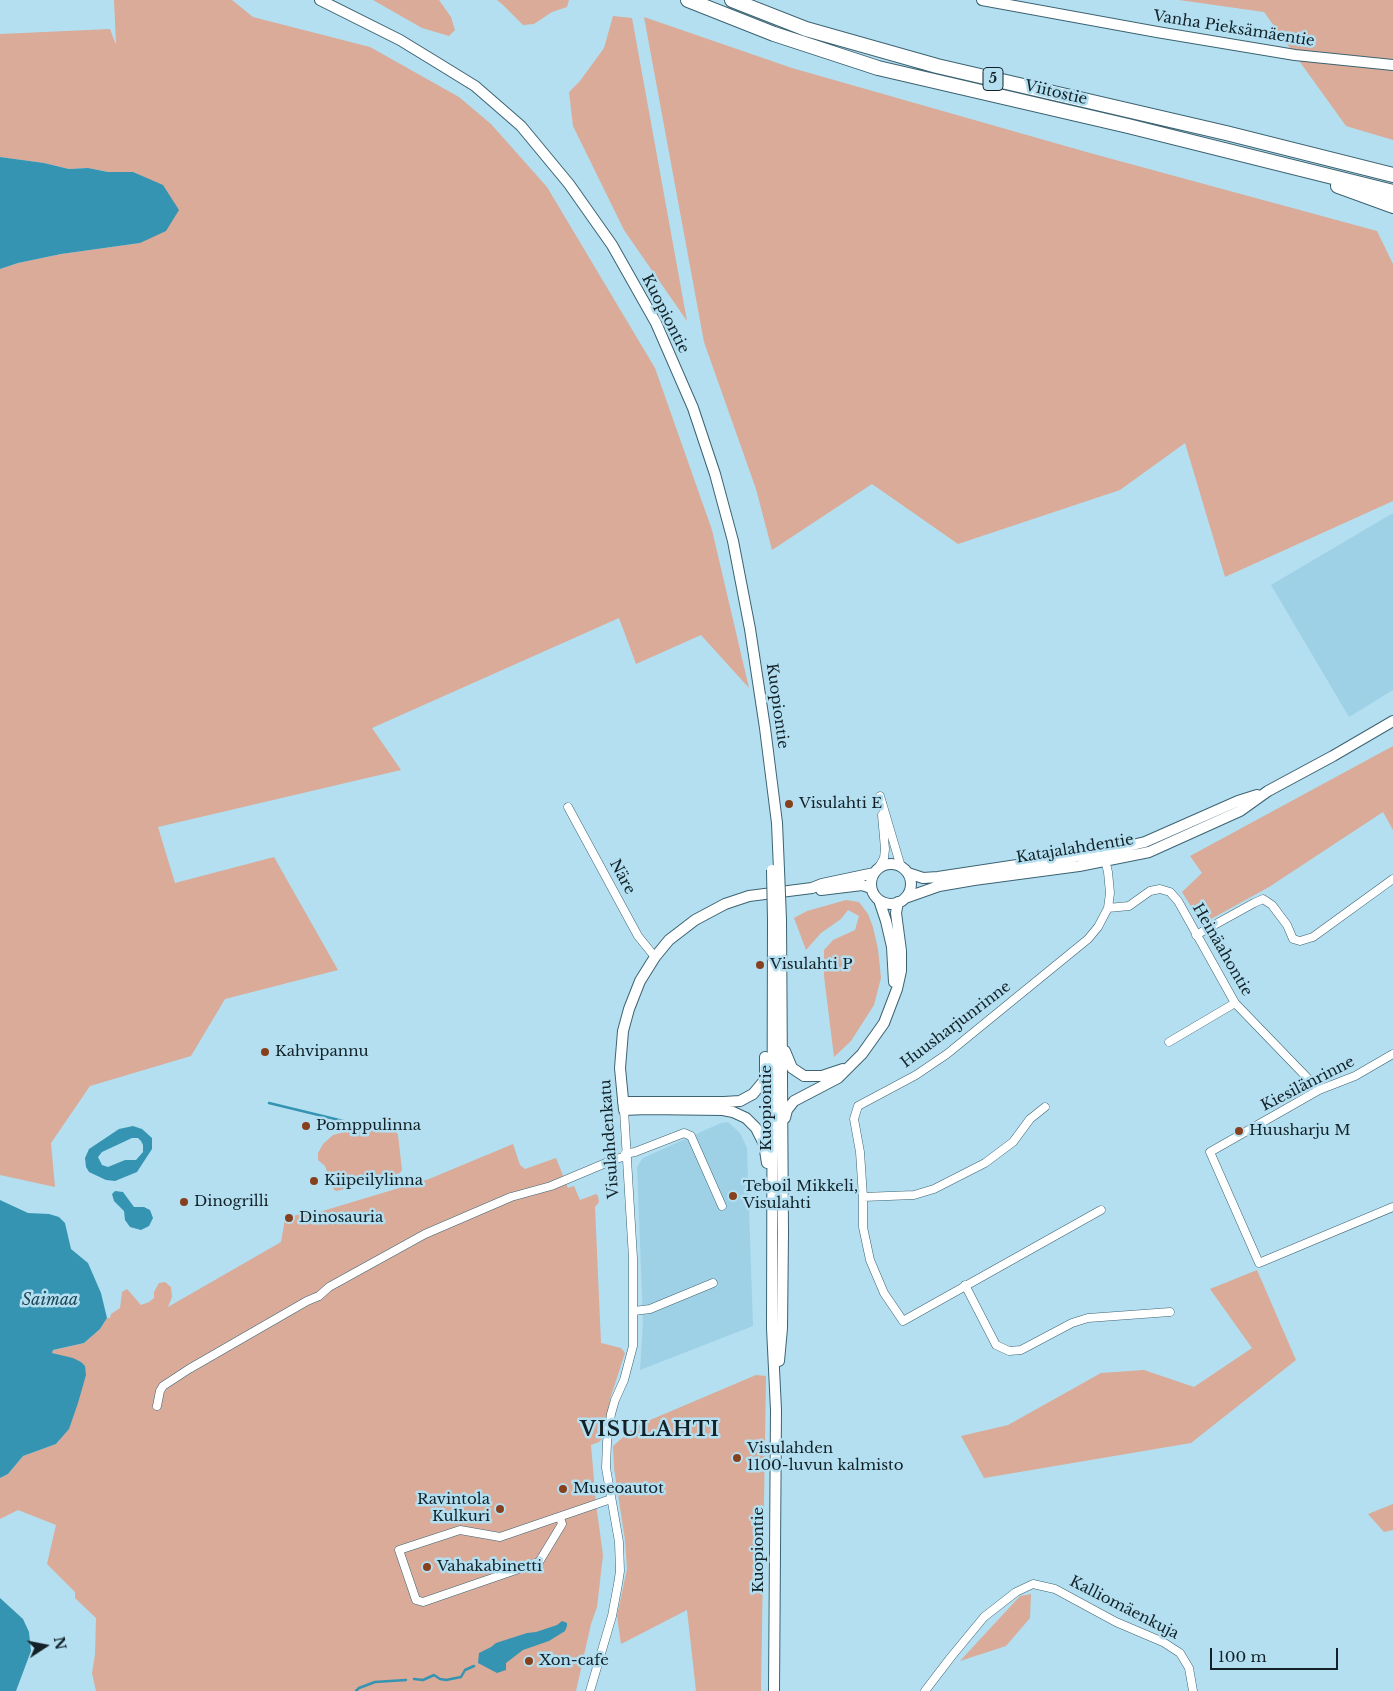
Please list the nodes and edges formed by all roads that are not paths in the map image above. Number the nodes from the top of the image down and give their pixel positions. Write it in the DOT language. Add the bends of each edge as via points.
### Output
graph roads {
  1 [pos="320,0"];
  2 [pos="688,0"];
  3 [pos="732,0"];
  4 [pos="982,0"];
  5 [pos="1007,2"];
  6 [pos="1393,65"];
  7 [pos="1254,157"];
  8 [pos="1393,175"];
  9 [pos="1393,192"];
  10 [pos="1393,206"];
  11 [pos="1393,720"];
  12 [pos="568,807"];
  13 [pos="1104,857"];
  14 [pos="877,870"];
  15 [pos="905,870"];
  16 [pos="1393,879"];
  17 [pos="812,888"];
  18 [pos="871,888"];
  19 [pos="879,900"];
  20 [pos="901,900"];
  21 [pos="1108,908"];
  22 [pos="1196,935"];
  23 [pos="655,957"];
  24 [pos="777,993"];
  25 [pos="892,1001"];
  26 [pos="1234,1003"];
  27 [pos="1169,1042"];
  28 [pos="1393,1054"];
  29 [pos="847,1068"];
  30 [pos="1319,1090"];
  31 [pos="623,1106"];
  32 [pos="1046,1107"];
  33 [pos="782,1149"];
  34 [pos="625,1155"];
  35 [pos="863,1197"];
  36 [pos="722,1206"];
  37 [pos="1393,1207"];
  38 [pos="1101,1210"];
  39 [pos="773,1224"];
  40 [pos="713,1283"];
  41 [pos="965,1285"];
  42 [pos="634,1311"];
  43 [pos="1170,1312"];
  44 [pos="157,1406"];
  45 [pos="776,1410"];
  46 [pos="611,1499"];
  47 [pos="560,1517"];
  48 [pos="927,1690"];
  49 [pos="590,1691"];
  50 [pos="774,1691"];
  51 [pos="1193,1691"];
  1 -- 24 [label="street, Kuopiontie, bridge" via="400,40 475,86 521,126 612,245 656,323 694,408 715,474 733,540 750,629 771,777"];
  2 -- 7 [label="highway, Viitostie / 5" via="774,34 878,68"];
  3 -- 8 [label="highway, Viitostie / 5" via="806,29 928,64 1216,130"];
  4 -- 5 [label="street, Vanha Pieksämäentie"];
  5 -- 6 [label="street, Vanha Pieksämäentie" via="1295,55"];
  7 -- 9 [label="highway, Viitostie / 5"];
  7 -- 10 [label="highway"];
  11 -- 13 [label="street, Katajalahdentie" via="1268,791 1240,811 1149,852"];
  12 -- 23 [label="street, Näre" via="638,936"];
  13 -- 15 [label="street, Katajalahdentie" via="923,878"];
  13 -- 20 [label="street, Katajalahdentie" via="940,886"];
  13 -- 21 [label="street, Huusharjunrinne" via="1110,893"];
  14 -- 15 [label="street" via="886,864 894,864"];
  14 -- 15 [label="street" via="885,849 880,796"];
  14 -- 17 [label="street, Visulahdenkatu"];
  14 -- 18 [label="street" via="871,880"];
  15 -- 20 [label="street" via="911,882 910,891"];
  16 -- 22 [label="street" via="1313,937 1300,941 1293,939 1272,905 1263,900"];
  17 -- 18 [label="street, Visulahdenkatu" via="823,890 862,885"];
  17 -- 23 [label="street, Visulahdenkatu" via="749,896 725,904 695,920"];
  18 -- 19 [label="street"];
  19 -- 20 [label="street" via="885,903"];
  19 -- 25 [label="street" via="892,946"];
  20 -- 25 [label="street" via="896,913 901,971"];
  21 -- 22 [label="street, Heinäahontie" via="1129,906 1150,891 1170,892"];
  21 -- 35 [label="street, Huusharjunrinne" via="1088,939 947,1054 916,1076 858,1106 854,1119"];
  22 -- 26 [label="street, Heinäahontie"];
  23 -- 31 [label="street, Visulahdenkatu" via="640,981 623,1031 620,1068"];
  24 -- 29 [label="street" via="785,1051 792,1068 812,1077"];
  24 -- 31 [label="street" via="766,1036 765,1077 753,1094 733,1102"];
  24 -- 33 [label="street, Kuopiontie"];
  24 -- 39 [label="street, Kuopiontie"];
  25 -- 29 [label="street" via="877,1034"];
  26 -- 27 [label="street"];
  26 -- 30 [label="street, Heinäahontie"];
  28 -- 30 [label="street, Kiesilänrinne" via="1355,1076"];
  29 -- 33 [label="street" via="838,1078 800,1096 790,1105"];
  30 -- 37 [label="street, Kiesilänrinne" via="1210,1152 1259,1263"];
  31 -- 34 [label="street, Visulahdenkatu"];
  31 -- 39 [label="street" via="723,1110 752,1123 764,1144"];
  32 -- 35 [label="street" via="1030,1119 1013,1142 985,1163 934,1189 914,1195"];
  33 -- 45 [label="street, Kuopiontie" via="782,1328"];
  34 -- 36 [label="street" via="684,1133 690,1136"];
  34 -- 42 [label="street, Visulahdenkatu"];
  34 -- 44 [label="street" via="425,1234 163,1386"];
  35 -- 41 [label="street, Huusharjunrinne" via="863,1227 870,1260 884,1293 903,1321"];
  38 -- 41 [label="street, Huusharjunrinne"];
  39 -- 45 [label="street, Kuopiontie" via="772,1328"];
  40 -- 42 [label="street" via="650,1309"];
  41 -- 43 [label="street" via="996,1345 1009,1352 1021,1350 1088,1318"];
  42 -- 46 [label="street, Visulahdenkatu" via="633,1346 608,1430 606,1468"];
  45 -- 50 [label="street, Kuopiontie"];
  46 -- 47 [label="street"];
  46 -- 49 [label="street, Visulahdenkatu" via="620,1571 612,1616"];
  47 -- 47 [label="street" via="500,1537 460,1530 399,1550 416,1600 423,1602 539,1562 562,1524"];
  48 -- 51 [label="street, Kalliomäenkuja" via="984,1618 1016,1592 1033,1584 1055,1589 1180,1653 1189,1668"];
}
